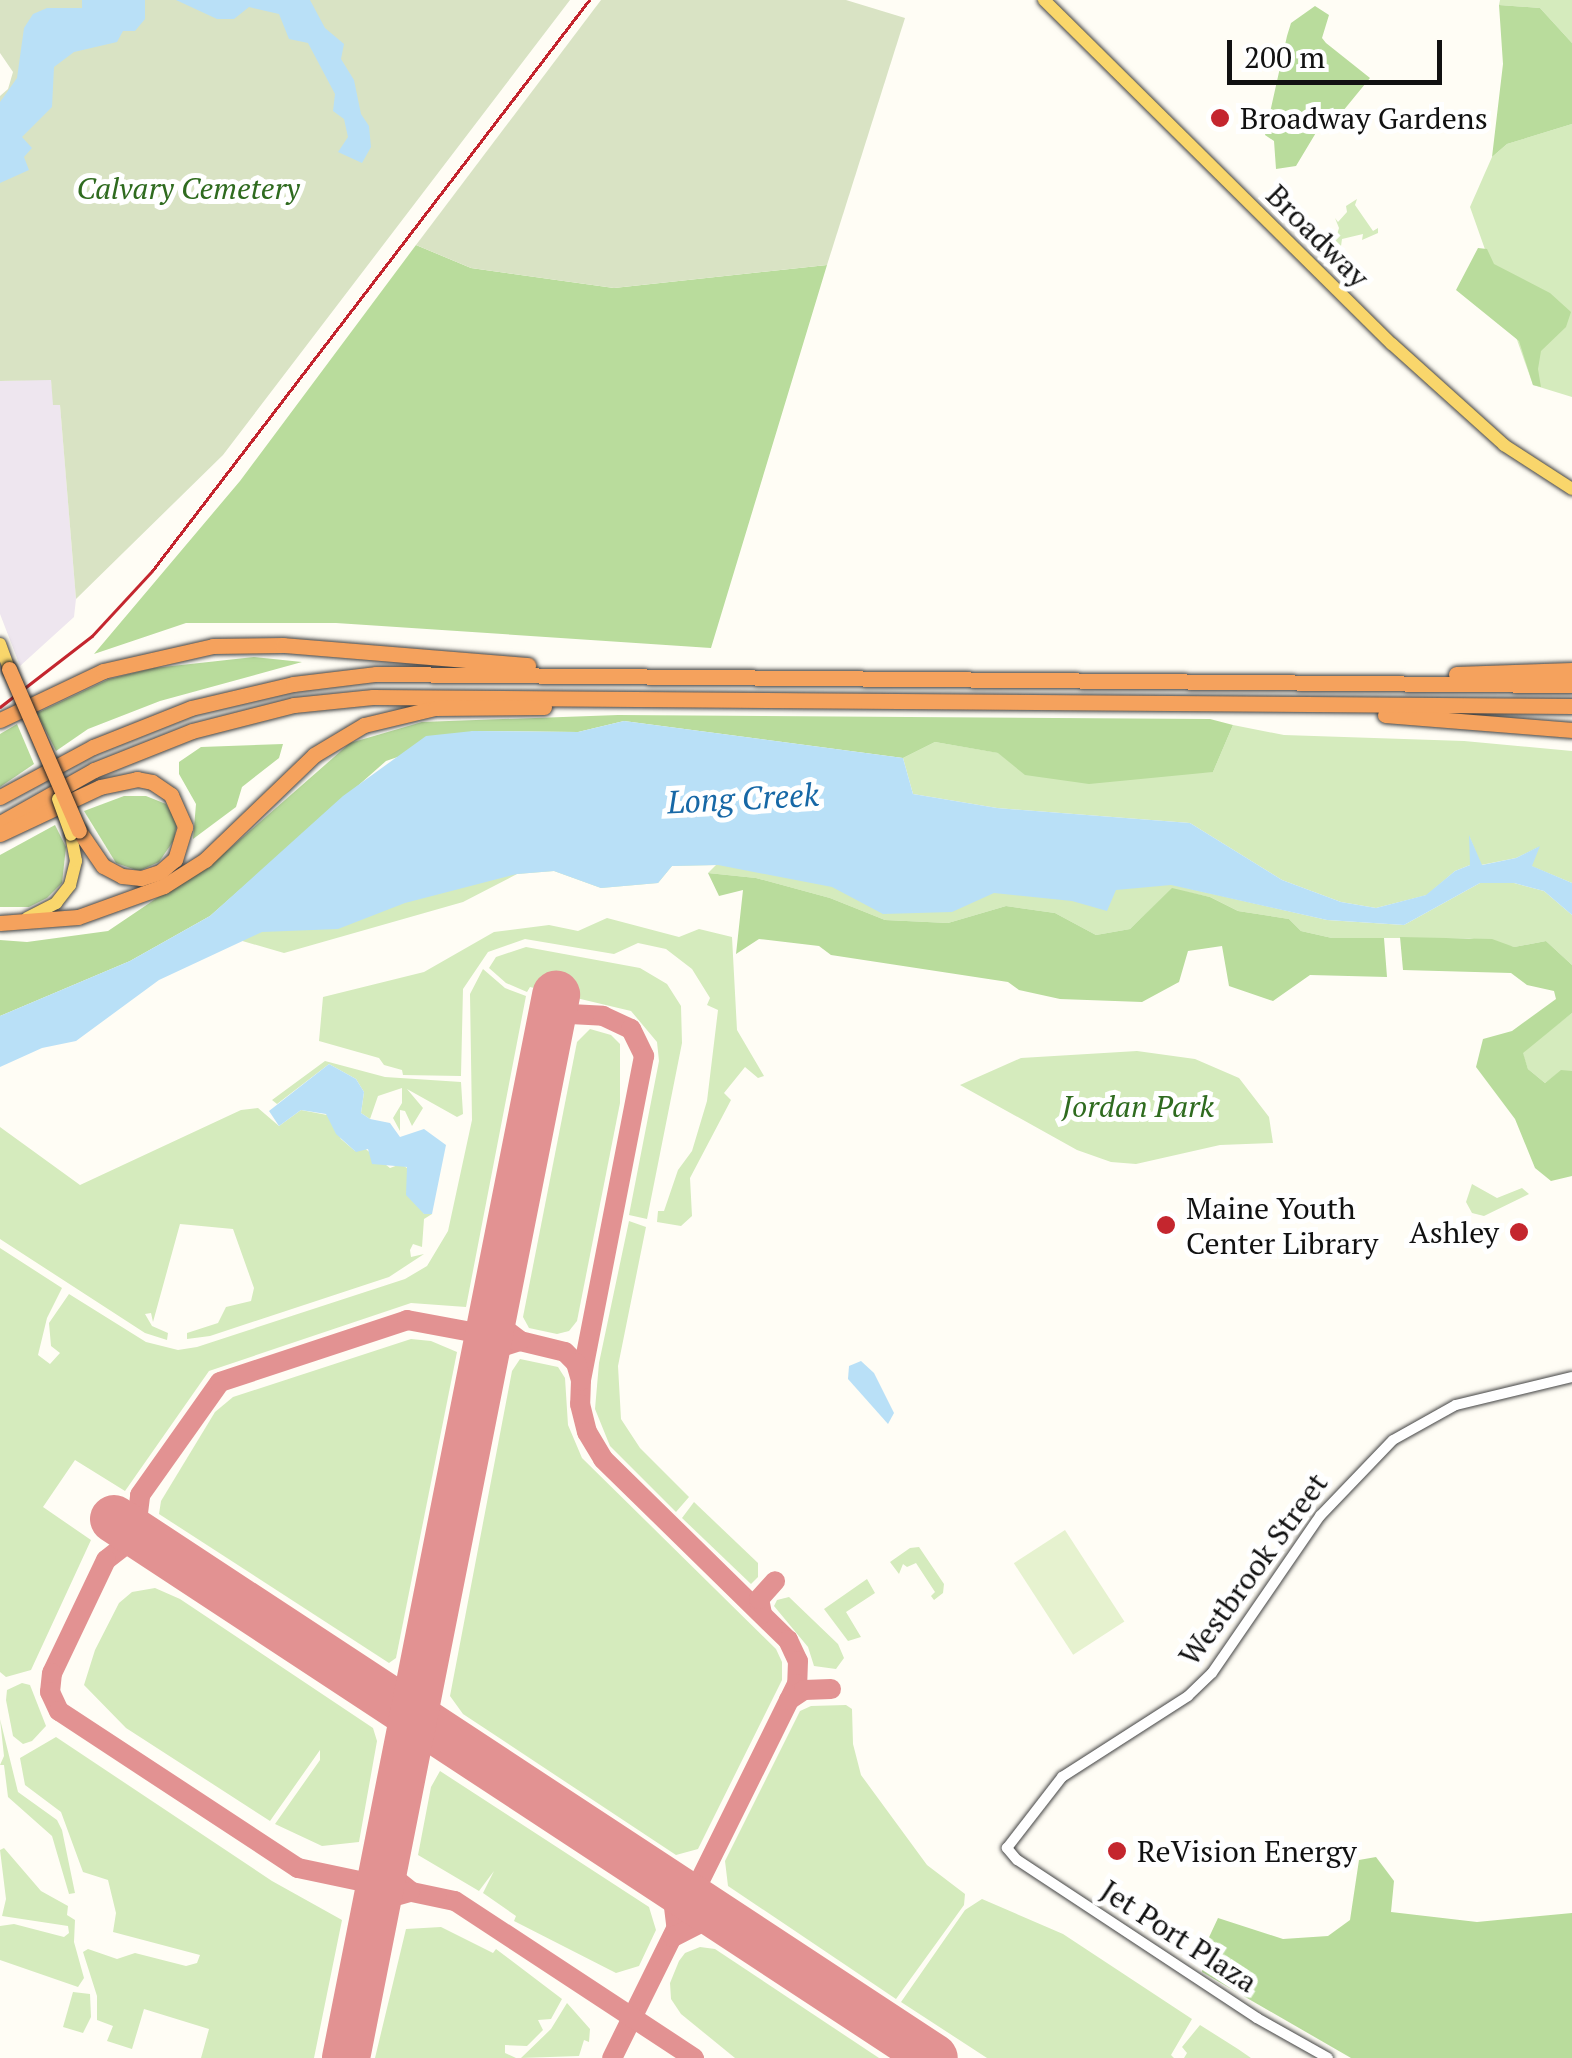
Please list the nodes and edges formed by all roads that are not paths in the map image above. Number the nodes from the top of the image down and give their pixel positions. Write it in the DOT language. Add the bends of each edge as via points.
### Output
graph roads {
  1 [pos="1044,0"];
  2 [pos="1572,489"];
  3 [pos="0,644"];
  4 [pos="10,669"];
  5 [pos="1572,670"];
  6 [pos="712,676"];
  7 [pos="1198,681"];
  8 [pos="1572,685"];
  9 [pos="665,699"];
  10 [pos="1347,706"];
  11 [pos="1572,706"];
  12 [pos="0,720"];
  13 [pos="1572,730"];
  14 [pos="0,798"];
  15 [pos="0,823"];
  16 [pos="75,833"];
  17 [pos="0,834"];
  18 [pos="0,923"];
  19 [pos="1572,1377"];
  20 [pos="1007,1848"];
  21 [pos="1328,2058"];
  1 -- 2 [label="main road, Broadway" via="1400,352 1494,437"];
  3 -- 4 [label="main road"];
  4 -- 16 [label="highway, bridge"];
  5 -- 7 [label="highway"];
  6 -- 7 [label="highway"];
  6 -- 12 [label="highway" via="228,645 103,670"];
  6 -- 14 [label="highway" via="403,673 293,684 141,726"];
  7 -- 8 [label="highway"];
  9 -- 10 [label="highway"];
  9 -- 15 [label="highway" via="400,695 282,708 141,749"];
  9 -- 18 [label="highway" via="615,706 435,708 376,720 314,755 205,860 164,886 78,917"];
  10 -- 11 [label="highway"];
  10 -- 13 [label="highway"];
  16 -- 17 [label="highway" via="103,866 134,878 170,864 185,827 166,790 128,780"];
  16 -- 18 [label="main road" via="75,870 62,896 42,912"];
  19 -- 20 [label="street, Westbrook Street" via="1456,1405 1392,1440 1320,1516 1212,1673 1160,1716 1062,1777"];
  20 -- 21 [label="street, Jet Port Plaza" via="1242,2008"];
}
